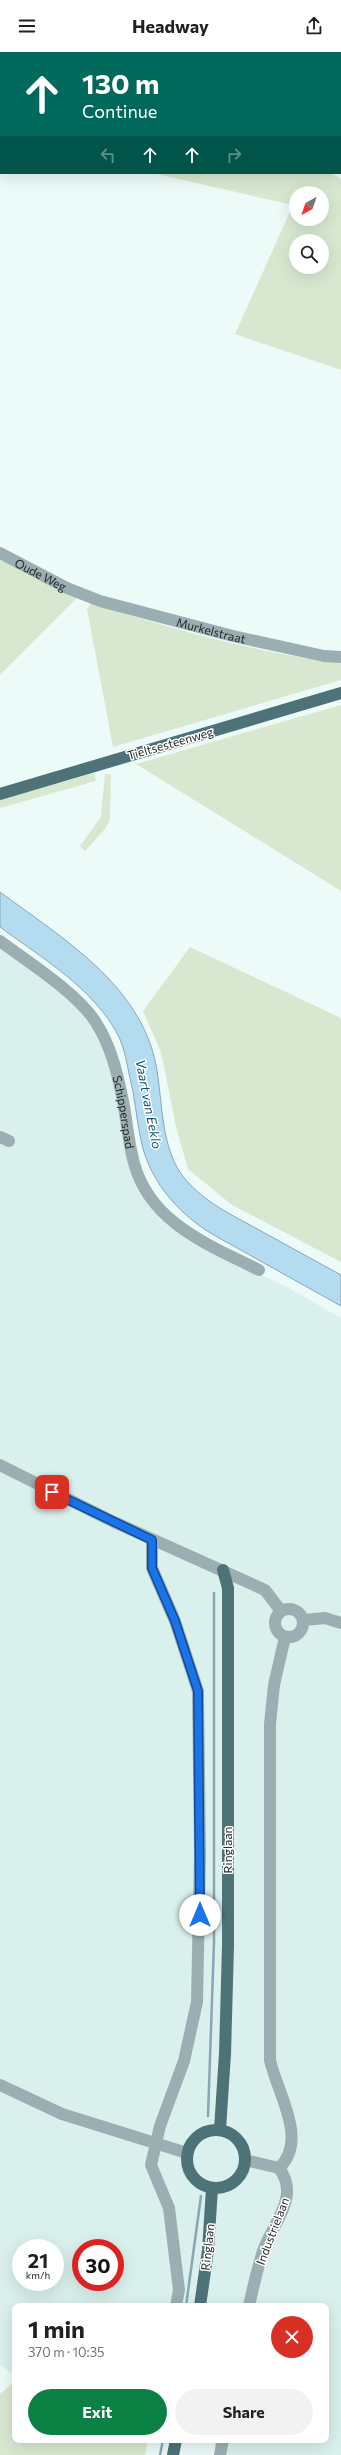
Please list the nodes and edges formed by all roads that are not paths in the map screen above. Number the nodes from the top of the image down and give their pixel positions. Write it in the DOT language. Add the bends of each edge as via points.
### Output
graph roads {
  1 [pos="0,553"];
  2 [pos="83,595"];
  3 [pos="341,657"];
  4 [pos="341,693"];
  5 [pos="0,794"];
  6 [pos="0,941"];
  7 [pos="259,1270"];
  8 [pos="0,1465"];
  9 [pos="152,1540"];
  10 [pos="223,1570"];
  11 [pos="281,1611"];
  12 [pos="304,1620"];
  13 [pos="341,1623"];
  14 [pos="285,1637"];
  15 [pos="0,2085"];
  16 [pos="220,2129"];
  17 [pos="154,2144"];
  18 [pos="187,2153"];
  19 [pos="245,2160"];
  20 [pos="279,2168"];
  21 [pos="212,2188"];
  22 [pos="177,2303"];
  23 [pos="200,2303"];
  24 [pos="250,2303"];
  25 [pos="175,2443"];
  26 [pos="222,2443"];
  27 [pos="173,2455"];
  28 [pos="220,2455"];
  1 -- 2 [label="street, Oude Weg"];
  2 -- 3 [label="street, Murkelstraat" via="233,636 324,656"];
  4 -- 5 [label="main road, Tieltsesteenweg"];
  6 -- 7 [label="street, Schipperspad" via="81,1003 95,1020 116,1065 134,1164 148,1194 170,1220 190,1236"];
  8 -- 9 [label="street"];
  9 -- 10 [label="street"];
  9 -- 17 [label="street" via="152,1568 175,1621 198,1691 200,1915 197,2002 184,2061"];
  10 -- 11 [label="street" via="265,1590"];
  10 -- 16 [label="main road, Ringlaan" via="228,1588 228,1946"];
  11 -- 12 [label="street" via="292,1609 300,1613"];
  11 -- 14 [label="street" via="275,1623 276,1629"];
  12 -- 13 [label="street" via="325,1618"];
  12 -- 14 [label="street" via="299,1634"];
  14 -- 20 [label="street" via="274,1685 270,1739 270,2060 274,2079 290,2122 292,2138 291,2152"];
  15 -- 17 [label="street" via="62,2114"];
  16 -- 18 [label="main road" via="207,2130 197,2136"];
  16 -- 19 [label="main road" via="236,2137 241,2143"];
  17 -- 18 [label="street"];
  17 -- 22 [label="street" via="151,2165 170,2208 179,2290"];
  18 -- 21 [label="main road" via="190,2174 195,2180"];
  19 -- 20 [label="street"];
  19 -- 21 [label="main road" via="241,2175 235,2181 228,2186"];
  20 -- 24 [label="street, Industrielaan" via="285,2176 287,2194 264,2249"];
  21 -- 23 [label="main road, Ringlaan" via="208,2250"];
  25 -- 27 [label="main road"];
  26 -- 28 [label="street"];
}
